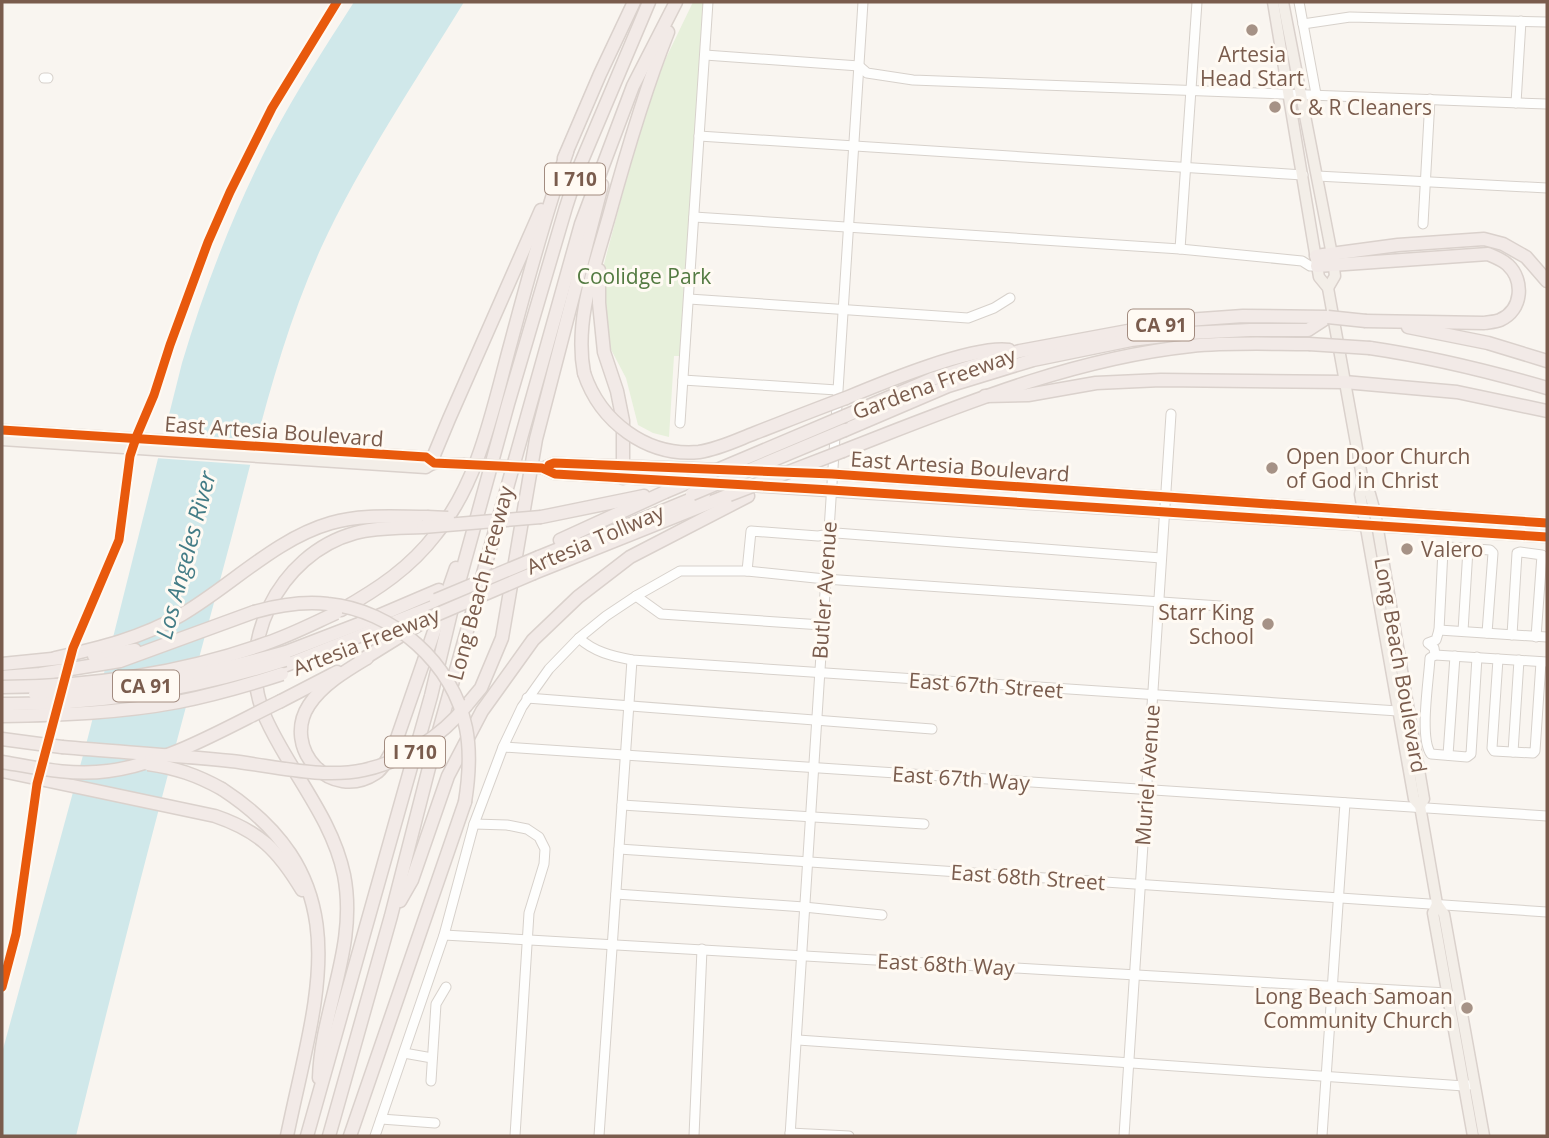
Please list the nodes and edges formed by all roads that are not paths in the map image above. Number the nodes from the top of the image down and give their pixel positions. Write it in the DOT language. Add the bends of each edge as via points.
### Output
graph roads {
  1 [pos="634,2"];
  2 [pos="649,2"];
  3 [pos="679,2"];
  4 [pos="708,2"];
  5 [pos="863,2"];
  6 [pos="1197,2"];
  7 [pos="1273,2"];
  8 [pos="1283,2"];
  9 [pos="1299,2"];
  10 [pos="1521,21"];
  11 [pos="1547,22"];
  12 [pos="1303,24"];
  13 [pos="705,55"];
  14 [pos="859,66"];
  15 [pos="1191,90"];
  16 [pos="1295,94"];
  17 [pos="1316,94"];
  18 [pos="1430,99"];
  19 [pos="1516,103"];
  20 [pos="1547,104"];
  21 [pos="614,130"];
  22 [pos="699,136"];
  23 [pos="853,147"];
  24 [pos="566,152"];
  25 [pos="1186,169"];
  26 [pos="1303,175"];
  27 [pos="1317,176"];
  28 [pos="1426,182"];
  29 [pos="1547,188"];
  30 [pos="694,217"];
  31 [pos="1423,224"];
  32 [pos="848,228"];
  33 [pos="604,231"];
  34 [pos="1180,249"];
  35 [pos="1332,259"];
  36 [pos="1317,261"];
  37 [pos="1547,281"];
  38 [pos="1328,288"];
  39 [pos="1010,298"];
  40 [pos="688,299"];
  41 [pos="843,309"];
  42 [pos="1328,317"];
  43 [pos="1366,321"];
  44 [pos="1020,351"];
  45 [pos="1160,352"];
  46 [pos="1547,361"];
  47 [pos="683,380"];
  48 [pos="1344,382"];
  49 [pos="1547,388"];
  50 [pos="842,394"];
  51 [pos="985,396"];
  52 [pos="508,404"];
  53 [pos="1547,411"];
  54 [pos="1171,414"];
  55 [pos="680,423"];
  56 [pos="2,430"];
  57 [pos="844,433"];
  58 [pos="72,439"];
  59 [pos="2,440"];
  60 [pos="434,463"];
  61 [pos="623,464"];
  62 [pos="542,468"];
  63 [pos="793,471"];
  64 [pos="832,474"];
  65 [pos="623,478"];
  66 [pos="1363,482"];
  67 [pos="831,490"];
  68 [pos="665,492"];
  69 [pos="1164,498"];
  70 [pos="1363,511"];
  71 [pos="1163,512"];
  72 [pos="1375,512"];
  73 [pos="425,522"];
  74 [pos="1547,523"];
  75 [pos="1365,526"];
  76 [pos="1377,526"];
  77 [pos="828,533"];
  78 [pos="1547,537"];
  79 [pos="1468,549"];
  80 [pos="1161,558"];
  81 [pos="538,560"];
  82 [pos="747,571"];
  83 [pos="825,579"];
  84 [pos="636,596"];
  85 [pos="1158,601"];
  86 [pos="435,603"];
  87 [pos="1220,606"];
  88 [pos="822,625"];
  89 [pos="1439,630"];
  90 [pos="1463,631"];
  91 [pos="1487,633"];
  92 [pos="1512,635"];
  93 [pos="1536,637"];
  94 [pos="1547,637"];
  95 [pos="579,638"];
  96 [pos="173,642"];
  97 [pos="1435,654"];
  98 [pos="1455,656"];
  99 [pos="1477,657"];
  100 [pos="55,658"];
  101 [pos="367,658"];
  102 [pos="1498,659"];
  103 [pos="632,660"];
  104 [pos="1520,660"];
  105 [pos="1544,662"];
  106 [pos="284,663"];
  107 [pos="3,669"];
  108 [pos="819,674"];
  109 [pos="2,687"];
  110 [pos="2,695"];
  111 [pos="1152,695"];
  112 [pos="527,698"];
  113 [pos="629,705"];
  114 [pos="2,706"];
  115 [pos="1398,711"];
  116 [pos="2,716"];
  117 [pos="816,721"];
  118 [pos="932,729"];
  119 [pos="2,739"];
  120 [pos="62,747"];
  121 [pos="503,747"];
  122 [pos="1513,752"];
  123 [pos="625,755"];
  124 [pos="1448,755"];
  125 [pos="2,761"];
  126 [pos="813,768"];
  127 [pos="2,771"];
  128 [pos="1146,790"];
  129 [pos="1345,803"];
  130 [pos="622,805"];
  131 [pos="1420,806"];
  132 [pos="810,816"];
  133 [pos="1547,816"];
  134 [pos="474,824"];
  135 [pos="924,824"];
  136 [pos="619,849"];
  137 [pos="807,862"];
  138 [pos="1140,885"];
  139 [pos="616,894"];
  140 [pos="1339,898"];
  141 [pos="1437,904"];
  142 [pos="804,907"];
  143 [pos="1547,912"];
  144 [pos="316,915"];
  145 [pos="882,915"];
  146 [pos="391,916"];
  147 [pos="444,935"];
  148 [pos="527,940"];
  149 [pos="612,944"];
  150 [pos="702,949"];
  151 [pos="800,955"];
  152 [pos="1134,975"];
  153 [pos="1332,986"];
  154 [pos="446,987"];
  155 [pos="1447,993"];
  156 [pos="798,1040"];
  157 [pos="404,1053"];
  158 [pos="432,1058"];
  159 [pos="1129,1063"];
  160 [pos="1326,1077"];
  161 [pos="431,1082"];
  162 [pos="1469,1085"];
  163 [pos="318,1100"];
  164 [pos="381,1119"];
  165 [pos="435,1124"];
  166 [pos="790,1135"];
  167 [pos="287,1136"];
  168 [pos="307,1136"];
  169 [pos="329,1136"];
  170 [pos="350,1136"];
  171 [pos="375,1136"];
  172 [pos="515,1136"];
  173 [pos="599,1136"];
  174 [pos="694,1136"];
  175 [pos="849,1136"];
  176 [pos="1124,1136"];
  177 [pos="1322,1136"];
  178 [pos="1473,1136"];
  179 [pos="1484,1136"];
  1 -- 24 [label="highway"];
  2 -- 52 [label="highway, Long Beach Freeway / I 710" via="578,170"];
  3 -- 21 [label="highway, Long Beach Freeway / I 710"];
  3 -- 33 [label="highway"];
  4 -- 13 [label="street"];
  5 -- 14 [label="street, Butler Avenue"];
  6 -- 15 [label="street"];
  7 -- 16 [label="main road, Long Beach Boulevard"];
  8 -- 16 [label="main road, Long Beach Boulevard"];
  9 -- 12 [label="street"];
  10 -- 11 [label="street"];
  10 -- 12 [label="street" via="1350,17"];
  10 -- 19 [label="street"];
  12 -- 17 [label="street"];
  13 -- 14 [label="street"];
  13 -- 22 [label="street"];
  14 -- 15 [label="street" via="867,73 913,80"];
  14 -- 23 [label="street, Butler Avenue"];
  15 -- 16 [label="street"];
  15 -- 25 [label="street"];
  16 -- 17 [label="street"];
  16 -- 26 [label="main road, Long Beach Boulevard"];
  16 -- 27 [label="main road, Long Beach Boulevard"];
  17 -- 18 [label="street"];
  18 -- 19 [label="street"];
  18 -- 28 [label="street"];
  19 -- 20 [label="street"];
  21 -- 120 [label="highway, bridge" via="536,439 502,638 481,688 456,719 399,758 363,770 328,772"];
  21 -- 146 [label="highway, Long Beach Freeway / I 710" via="581,224"];
  22 -- 23 [label="street"];
  22 -- 30 [label="street"];
  23 -- 25 [label="street"];
  23 -- 32 [label="street, Butler Avenue"];
  24 -- 60 [label="highway"];
  24 -- 109 [label="highway, bridge" via="483,447 438,533 414,560 384,585 336,613 268,643 141,674"];
  25 -- 26 [label="street"];
  25 -- 34 [label="street"];
  26 -- 36 [label="main road, Long Beach Boulevard"];
  27 -- 28 [label="street"];
  27 -- 35 [label="main road, Long Beach Boulevard"];
  28 -- 29 [label="street"];
  28 -- 31 [label="street"];
  30 -- 32 [label="street"];
  30 -- 40 [label="street"];
  32 -- 34 [label="street"];
  32 -- 41 [label="street, Butler Avenue"];
  33 -- 50 [label="highway, bridge" via="582,324 581,356 597,402 632,436 682,452 716,449"];
  33 -- 61 [label="highway" via="599,303 604,352 623,421"];
  34 -- 36 [label="street" via="1302,261 1310,266"];
  35 -- 36 [label="highway"];
  35 -- 37 [label="highway" via="1398,245 1484,239 1525,257"];
  35 -- 38 [label="main road, Long Beach Boulevard" via="1335,275"];
  35 -- 43 [label="highway" via="1488,254 1518,276 1516,307 1502,319 1484,323"];
  36 -- 38 [label="main road, Long Beach Boulevard" via="1319,277"];
  38 -- 48 [label="main road, Long Beach Boulevard"];
  39 -- 41 [label="street" via="968,318"];
  40 -- 41 [label="street"];
  40 -- 47 [label="street"];
  41 -- 50 [label="street, Butler Avenue"];
  42 -- 43 [label="highway, Gardena Freeway / CA 91, bridge"];
  42 -- 44 [label="highway, Gardena Freeway / CA 91" via="1187,320"];
  42 -- 57 [label="highway" via="1308,330 1188,333 1033,360 948,386"];
  43 -- 46 [label="highway, Gardena Freeway / CA 91" via="1488,343"];
  44 -- 50 [label="highway" via="979,352"];
  44 -- 68 [label="highway, Gardena Freeway / CA 91, bridge" via="932,379"];
  45 -- 49 [label="highway, Gardena Freeway / CA 91, bridge" via="1190,346 1370,348 1450,361"];
  45 -- 51 [label="highway, Gardena Freeway / CA 91" via="1096,363"];
  45 -- 57 [label="highway" via="1139,344 1056,359 958,389"];
  47 -- 50 [label="street"];
  47 -- 55 [label="street"];
  48 -- 51 [label="highway" via="1161,380"];
  48 -- 53 [label="highway" via="1457,393"];
  48 -- 66 [label="main road, Long Beach Boulevard"];
  50 -- 64 [label="street, Butler Avenue"];
  51 -- 63 [label="highway, Gardena Freeway / CA 91, bridge"];
  52 -- 101 [label="highway" via="394,747 378,772 342,782 328,778 309,761 301,726 309,706 327,686"];
  52 -- 163 [label="highway, Long Beach Freeway / I 710"];
  54 -- 69 [label="street, Muriel Avenue"];
  56 -- 58 [label="main road, East Artesia Boulevard"];
  57 -- 81 [label="highway, Artesia Tollway, bridge"];
  58 -- 59 [label="main road, East Artesia Boulevard"];
  58 -- 60 [label="main road, East Artesia Boulevard" via="426,468"];
  60 -- 62 [label="main road, East Artesia Boulevard, bridge"];
  61 -- 62 [label="main road, East Artesia Boulevard" via="554,463"];
  61 -- 64 [label="main road, East Artesia Boulevard"];
  61 -- 65 [label="highway"];
  62 -- 65 [label="main road, East Artesia Boulevard" via="555,474"];
  63 -- 81 [label="highway, Artesia Freeway / CA 91, bridge"];
  63 -- 146 [label="highway, bridge" via="630,557 533,640 482,711 459,754 411,880"];
  64 -- 67 [label="street, Butler Avenue"];
  64 -- 69 [label="main road, East Artesia Boulevard"];
  65 -- 67 [label="main road, East Artesia Boulevard"];
  66 -- 70 [label="main road, Long Beach Boulevard"];
  66 -- 72 [label="main road, Long Beach Boulevard"];
  67 -- 71 [label="main road, East Artesia Boulevard"];
  67 -- 77 [label="street, Butler Avenue"];
  68 -- 73 [label="highway, bridge" via="541,517"];
  68 -- 81 [label="highway, Artesia Freeway / CA 91"];
  69 -- 70 [label="main road, East Artesia Boulevard"];
  69 -- 71 [label="street, Muriel Avenue"];
  70 -- 72 [label="main road, East Artesia Boulevard"];
  70 -- 75 [label="main road, Long Beach Boulevard"];
  71 -- 75 [label="main road, East Artesia Boulevard"];
  71 -- 80 [label="street, Muriel Avenue"];
  72 -- 74 [label="main road, East Artesia Boulevard"];
  72 -- 76 [label="main road, Long Beach Boulevard"];
  73 -- 100 [label="highway" via="374,517 311,530 159,628"];
  73 -- 163 [label="highway" via="353,533 314,553 274,596 256,648 257,694 266,719 321,815 344,874 347,932 320,1057"];
  75 -- 76 [label="main road, East Artesia Boulevard"];
  75 -- 115 [label="main road, Long Beach Boulevard"];
  76 -- 78 [label="main road, East Artesia Boulevard"];
  76 -- 131 [label="main road, Long Beach Boulevard" via="1424,799"];
  77 -- 80 [label="street"];
  77 -- 82 [label="street" via="751,531"];
  77 -- 83 [label="street, Butler Avenue"];
  79 -- 89 [label="street" via="1443,550"];
  79 -- 90 [label="street"];
  79 -- 91 [label="street" via="1493,553"];
  80 -- 85 [label="street, Muriel Avenue"];
  81 -- 86 [label="highway, Artesia Freeway / CA 91, bridge"];
  81 -- 86 [label="highway, Artesia Freeway / CA 91"];
  82 -- 83 [label="street"];
  82 -- 84 [label="street" via="680,571"];
  83 -- 85 [label="street"];
  83 -- 88 [label="street, Butler Avenue"];
  84 -- 88 [label="street" via="661,614"];
  84 -- 95 [label="street"];
  85 -- 87 [label="street"];
  85 -- 111 [label="street, Muriel Avenue"];
  86 -- 101 [label="highway"];
  86 -- 106 [label="highway, Artesia Freeway / CA 91"];
  86 -- 106 [label="highway, Artesia Freeway / CA 91" via="364,622"];
  88 -- 108 [label="street, Butler Avenue"];
  89 -- 90 [label="street"];
  89 -- 97 [label="street" via="1436,640 1428,643"];
  90 -- 91 [label="street"];
  91 -- 92 [label="street"];
  92 -- 93 [label="street"];
  92 -- 93 [label="street" via="1517,553 1542,555"];
  93 -- 94 [label="street"];
  95 -- 103 [label="street, East 67th Street" via="607,655"];
  95 -- 112 [label="street"];
  96 -- 100 [label="highway"];
  96 -- 107 [label="highway" via="94,666"];
  96 -- 170 [label="highway, bridge" via="279,605 307,602 352,608 394,626 416,643 434,662 458,704 468,749 465,802"];
  97 -- 98 [label="street"];
  97 -- 124 [label="street" via="1430,658 1427,749 1431,754"];
  98 -- 99 [label="street"];
  98 -- 124 [label="street"];
  99 -- 102 [label="street"];
  99 -- 124 [label="street" via="1469,756"];
  100 -- 107 [label="highway"];
  101 -- 125 [label="highway, bridge" via="147,764 83,772"];
  102 -- 104 [label="street"];
  102 -- 122 [label="street" via="1492,748"];
  103 -- 108 [label="street, East 67th Street"];
  103 -- 113 [label="street"];
  104 -- 105 [label="street"];
  104 -- 122 [label="street"];
  105 -- 122 [label="street" via="1535,751"];
  106 -- 110 [label="highway, Artesia Freeway / CA 91, bridge" via="120,690"];
  106 -- 114 [label="highway, bridge" via="136,696"];
  106 -- 116 [label="highway, Artesia Freeway / CA 91, bridge" via="237,688 167,703 65,715"];
  108 -- 111 [label="street, East 67th Street"];
  108 -- 117 [label="street, Butler Avenue"];
  111 -- 115 [label="street, East 67th Street"];
  111 -- 128 [label="street, Muriel Avenue"];
  112 -- 113 [label="street"];
  112 -- 121 [label="street"];
  113 -- 117 [label="street"];
  113 -- 123 [label="street"];
  115 -- 131 [label="main road, Long Beach Boulevard" via="1414,799"];
  117 -- 118 [label="street"];
  117 -- 126 [label="street, Butler Avenue"];
  119 -- 120 [label="highway"];
  120 -- 144 [label="highway, bridge" via="175,768 222,789 264,820 284,843 299,866"];
  121 -- 123 [label="street, East 67th Way"];
  121 -- 134 [label="street"];
  123 -- 126 [label="street, East 67th Way"];
  123 -- 130 [label="street"];
  126 -- 128 [label="street, East 67th Way"];
  126 -- 132 [label="street, Butler Avenue"];
  127 -- 144 [label="highway" via="239,824 275,850"];
  128 -- 129 [label="street, East 67th Way"];
  128 -- 138 [label="street, Muriel Avenue"];
  129 -- 131 [label="street, East 67th Way"];
  129 -- 140 [label="street"];
  130 -- 132 [label="street"];
  130 -- 136 [label="street"];
  131 -- 133 [label="street, East 67th Way"];
  131 -- 141 [label="main road, Long Beach Boulevard"];
  132 -- 135 [label="street"];
  132 -- 137 [label="street, Butler Avenue"];
  134 -- 147 [label="street"];
  134 -- 148 [label="street" via="527,830 539,837 545,849"];
  136 -- 137 [label="street, East 68th Street"];
  136 -- 139 [label="street"];
  137 -- 138 [label="street, East 68th Street"];
  137 -- 142 [label="street, Butler Avenue"];
  138 -- 140 [label="street, East 68th Street"];
  138 -- 152 [label="street, Muriel Avenue"];
  139 -- 142 [label="street"];
  139 -- 149 [label="street"];
  140 -- 141 [label="street, East 68th Street"];
  140 -- 153 [label="street"];
  141 -- 143 [label="street, East 68th Street"];
  141 -- 155 [label="main road, Long Beach Boulevard" via="1433,913"];
  141 -- 162 [label="main road, Long Beach Boulevard" via="1444,914"];
  142 -- 145 [label="street"];
  142 -- 151 [label="street, Butler Avenue"];
  144 -- 167 [label="highway" via="319,972"];
  146 -- 169 [label="highway, Long Beach Freeway / I 710"];
  147 -- 148 [label="street, East 68th Way"];
  147 -- 157 [label="street"];
  148 -- 149 [label="street, East 68th Way"];
  148 -- 172 [label="street"];
  149 -- 150 [label="street, East 68th Way"];
  149 -- 173 [label="street"];
  150 -- 151 [label="street, East 68th Way"];
  150 -- 174 [label="street"];
  151 -- 152 [label="street, East 68th Way"];
  151 -- 156 [label="street, Butler Avenue"];
  152 -- 153 [label="street, East 68th Way"];
  152 -- 159 [label="street, Muriel Avenue"];
  153 -- 155 [label="street, East 68th Way"];
  153 -- 160 [label="street"];
  154 -- 158 [label="street" via="436,1004"];
  155 -- 162 [label="main road, Long Beach Boulevard"];
  156 -- 159 [label="street"];
  156 -- 166 [label="street, Butler Avenue"];
  157 -- 158 [label="street"];
  157 -- 164 [label="street"];
  158 -- 161 [label="street"];
  159 -- 160 [label="street"];
  159 -- 176 [label="street, Muriel Avenue"];
  160 -- 162 [label="street"];
  160 -- 177 [label="street"];
  162 -- 178 [label="main road, Long Beach Boulevard"];
  162 -- 179 [label="main road, Long Beach Boulevard"];
  163 -- 168 [label="highway, Long Beach Freeway / I 710"];
  164 -- 165 [label="street"];
  164 -- 171 [label="street"];
  166 -- 175 [label="street"];
}
